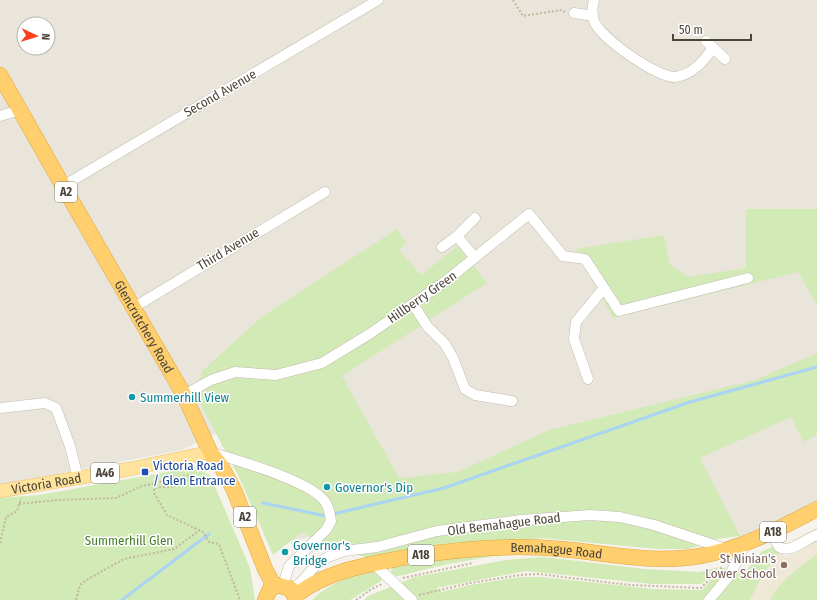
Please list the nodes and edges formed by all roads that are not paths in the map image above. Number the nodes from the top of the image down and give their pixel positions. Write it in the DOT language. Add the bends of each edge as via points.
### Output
graph roads {
  1 [pos="378,0"];
  2 [pos="594,0"];
  3 [pos="574,12"];
  4 [pos="593,16"];
  5 [pos="725,59"];
  6 [pos="0,75"];
  7 [pos="20,110"];
  8 [pos="0,116"];
  9 [pos="63,186"];
  10 [pos="324,192"];
  11 [pos="475,218"];
  12 [pos="457,236"];
  13 [pos="442,248"];
  14 [pos="475,258"];
  15 [pos="748,278"];
  16 [pos="604,288"];
  17 [pos="413,304"];
  18 [pos="133,308"];
  19 [pos="588,379"];
  20 [pos="184,395"];
  21 [pos="512,401"];
  22 [pos="0,408"];
  23 [pos="210,452"];
  24 [pos="78,478"];
  25 [pos="0,491"];
  26 [pos="817,509"];
  27 [pos="771,532"];
  28 [pos="817,535"];
  29 [pos="744,544"];
  30 [pos="727,550"];
  31 [pos="373,563"];
  32 [pos="288,591"];
  33 [pos="410,599"];
  34 [pos="265,600"];
  35 [pos="709,600"];
  1 -- 9 [label="street, Second Avenue"];
  2 -- 4 [label="street"];
  3 -- 4 [label="street"];
  4 -- 5 [label="street" via="594,22 605,36 633,58 665,74 675,77 699,67 710,45"];
  6 -- 7 [label="highway, Glencrutchery Road / A2"];
  7 -- 8 [label="street"];
  7 -- 9 [label="highway, Glencrutchery Road / A2"];
  9 -- 18 [label="highway, Glencrutchery Road / A2"];
  10 -- 18 [label="street, Third Avenue"];
  11 -- 12 [label="street"];
  12 -- 13 [label="street"];
  12 -- 14 [label="street"];
  14 -- 16 [label="street, Hillberry Green" via="529,214 563,256 585,259"];
  14 -- 17 [label="street, Hillberry Green"];
  15 -- 16 [label="street, Hillberry Green" via="619,311"];
  16 -- 19 [label="street" via="576,322 574,339"];
  17 -- 20 [label="street, Hillberry Green" via="322,363 276,376 235,372 211,380"];
  17 -- 21 [label="street" via="427,326 445,344 465,389 475,395"];
  18 -- 20 [label="highway, Glencrutchery Road / A2"];
  20 -- 23 [label="highway, Glencrutchery Road / A2"];
  22 -- 24 [label="street" via="44,403 56,408"];
  23 -- 24 [label="main road, Victoria Road / A46"];
  23 -- 32 [label="highway, Glencrutchery Road / A2" via="234,490 265,569"];
  23 -- 32 [label="street" via="295,482 313,491 326,503 331,521 326,530 289,566"];
  24 -- 25 [label="main road, Victoria Road / A46"];
  26 -- 27 [label="highway, Bemahague Road / A18"];
  27 -- 28 [label="street" via="779,547 785,549"];
  27 -- 29 [label="highway, Bemahague Road / A18"];
  29 -- 30 [label="highway, Bemahague Road / A18"];
  29 -- 35 [label="street" via="730,574"];
  30 -- 31 [label="highway, Bemahague Road / A18" via="671,559 633,558 522,546 475,548"];
  30 -- 32 [label="street, Old Bemahague Road" via="654,525 620,517 590,515 520,520 437,531 377,547 344,551 316,565 301,582"];
  31 -- 32 [label="highway, Bemahague Road / A18" via="341,571 305,588"];
  31 -- 33 [label="street"];
  32 -- 34 [label="highway" via="267,594"];
}
